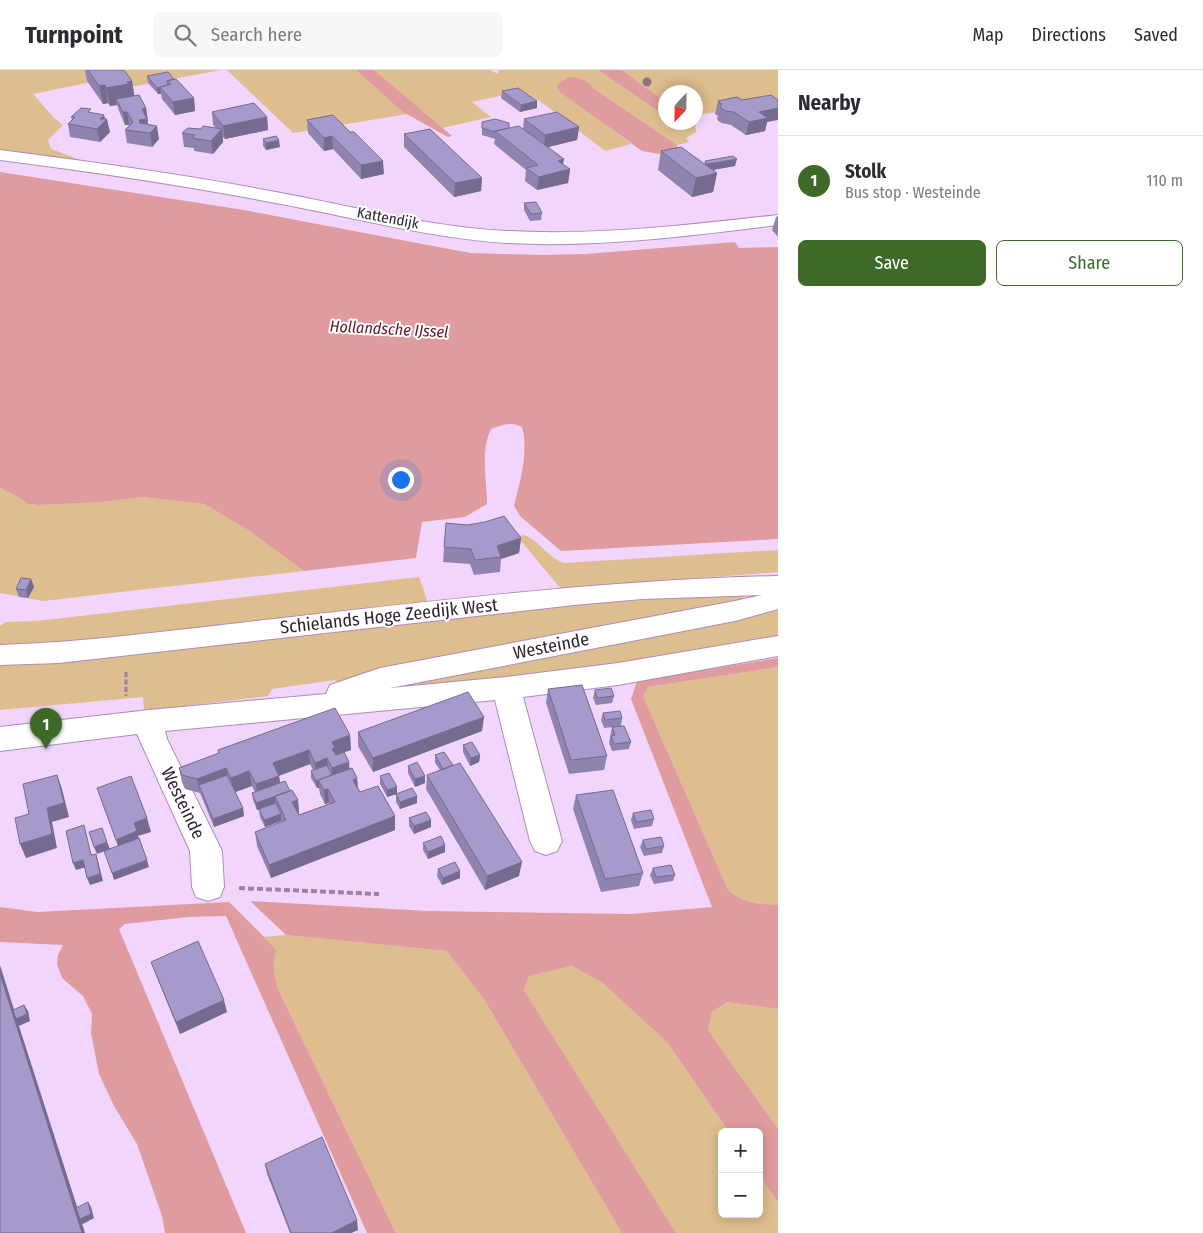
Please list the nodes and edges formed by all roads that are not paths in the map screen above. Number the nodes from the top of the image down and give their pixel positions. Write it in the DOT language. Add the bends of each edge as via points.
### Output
graph roads {
  1 [pos="0,155"];
  2 [pos="778,220"];
  3 [pos="778,585"];
  4 [pos="778,600"];
  5 [pos="778,646"];
  6 [pos="0,655"];
  7 [pos="506,688"];
  8 [pos="333,704"];
  9 [pos="149,721"];
  10 [pos="0,739"];
  11 [pos="546,841"];
  12 [pos="208,887"];
  1 -- 2 [label="street, Kattendijk" via="201,184 438,228 504,237 638,235"];
  3 -- 6 [label="street, Schielands Hoge Zeedijk West" via="648,590 510,602 117,647"];
  4 -- 8 [label="street, Westeinde" via="380,679 341,692 333,698"];
  5 -- 7 [label="street, Westeinde" via="618,674"];
  7 -- 8 [label="street, Westeinde"];
  7 -- 11 [label="street, Westeinde"];
  8 -- 9 [label="street, Westeinde"];
  9 -- 10 [label="street, Westeinde"];
  9 -- 12 [label="street, Westeinde" via="152,739 206,851"];
}
